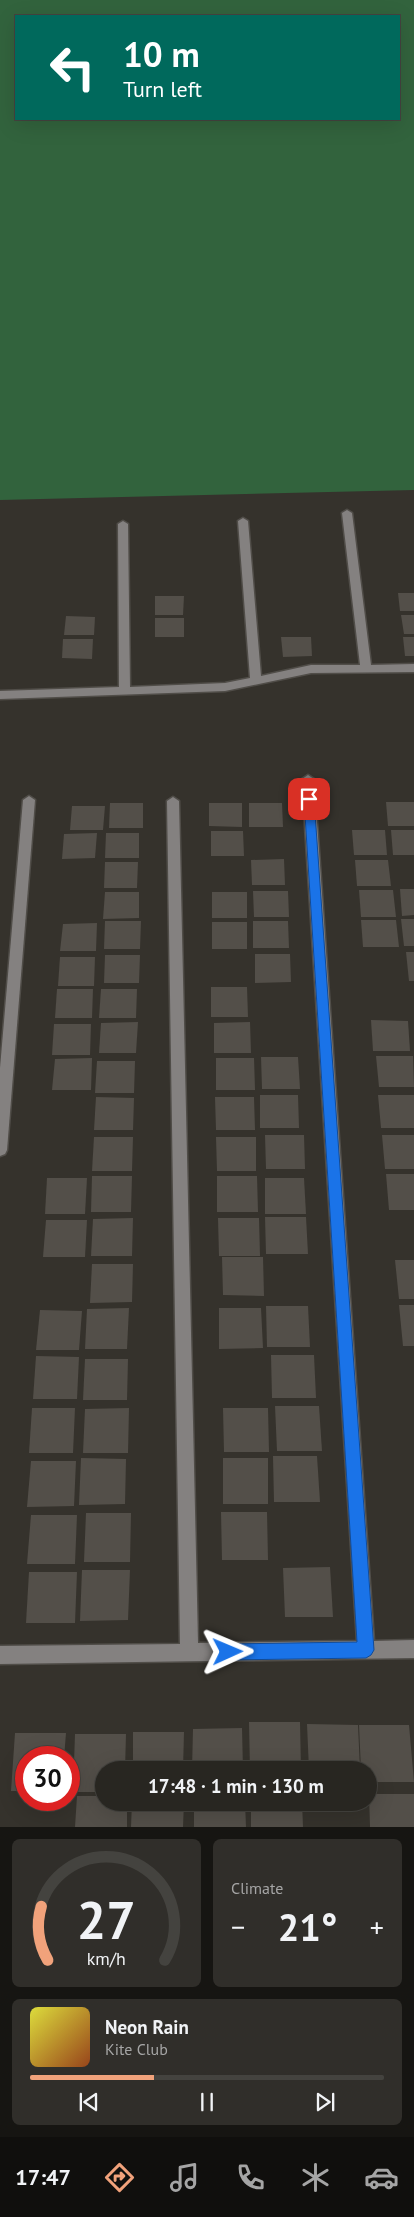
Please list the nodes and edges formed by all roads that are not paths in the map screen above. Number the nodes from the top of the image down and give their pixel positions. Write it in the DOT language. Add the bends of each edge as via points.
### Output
graph roads {
  1 [pos="347,513"];
  2 [pos="243,521"];
  3 [pos="123,524"];
  4 [pos="414,668"];
  5 [pos="366,669"];
  6 [pos="256,680"];
  7 [pos="124,690"];
  8 [pos="0,695"];
  9 [pos="308,779"];
  10 [pos="29,800"];
  11 [pos="173,801"];
  12 [pos="0,1150"];
  13 [pos="414,1649"];
  14 [pos="366,1650"];
  15 [pos="189,1653"];
  16 [pos="0,1655"];
  1 -- 5 [label="street"];
  2 -- 6 [label="street"];
  3 -- 7 [label="street"];
  4 -- 5 [label="street"];
  5 -- 6 [label="street" via="311,669"];
  6 -- 7 [label="street" via="225,686"];
  7 -- 8 [label="street"];
  9 -- 14 [label="street"];
  10 -- 12 [label="street"];
  11 -- 15 [label="street"];
  13 -- 14 [label="street"];
  14 -- 15 [label="street"];
  15 -- 16 [label="street"];
}
